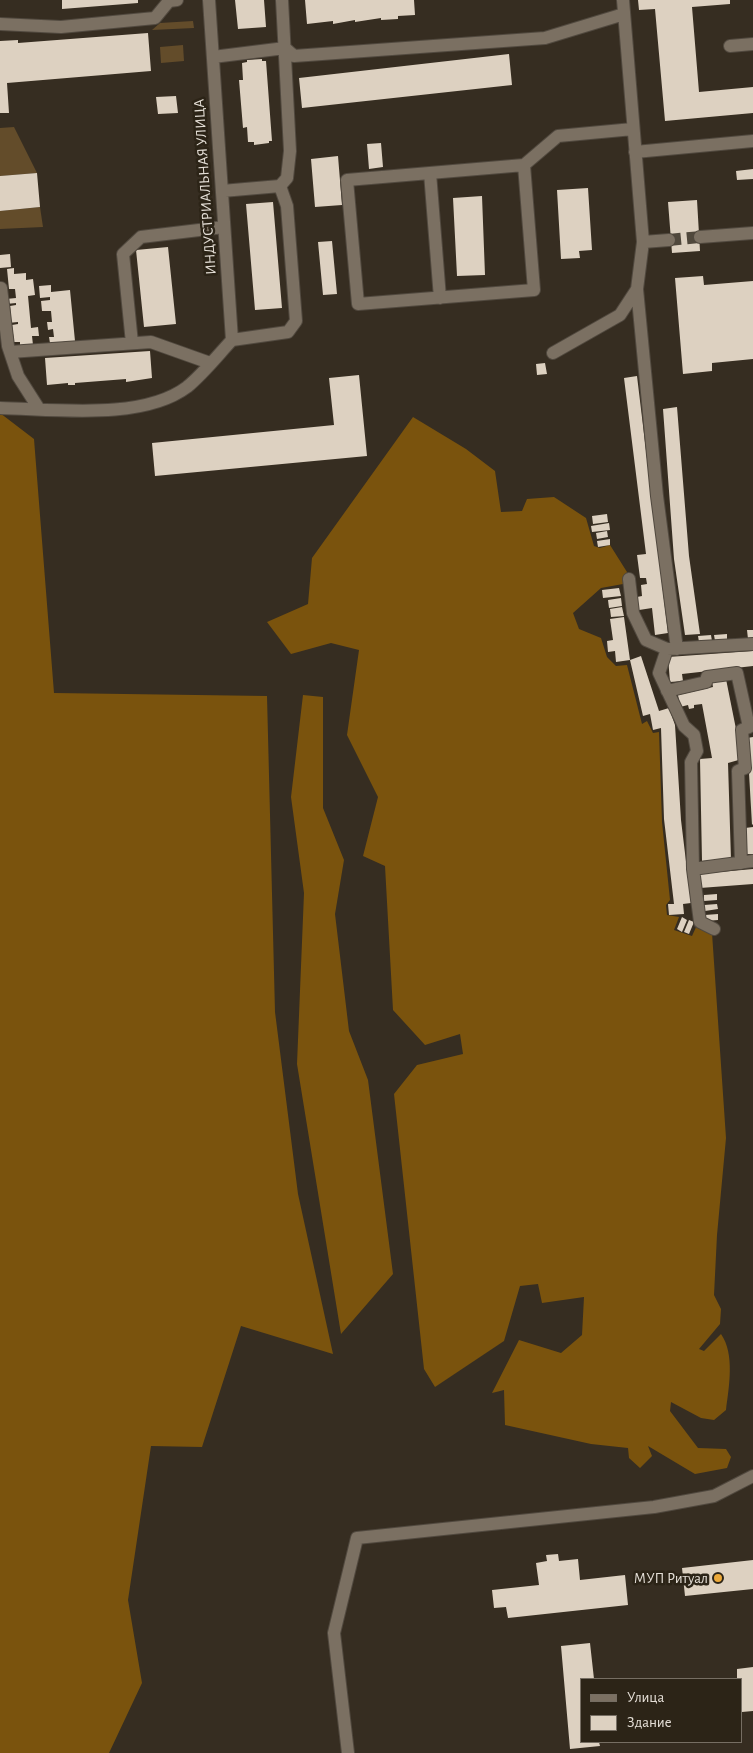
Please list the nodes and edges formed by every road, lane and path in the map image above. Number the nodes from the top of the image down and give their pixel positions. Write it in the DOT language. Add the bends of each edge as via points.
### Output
graph roads {
  1 [pos="177,0"];
  2 [pos="207,0"];
  3 [pos="282,0"];
  4 [pos="623,0"];
  5 [pos="624,14"];
  6 [pos="0,24"];
  7 [pos="753,44"];
  8 [pos="730,46"];
  9 [pos="285,48"];
  10 [pos="213,57"];
  11 [pos="634,130"];
  12 [pos="753,141"];
  13 [pos="635,152"];
  14 [pos="524,165"];
  15 [pos="430,173"];
  16 [pos="280,186"];
  17 [pos="222,191"];
  18 [pos="224,228"];
  19 [pos="753,233"];
  20 [pos="700,237"];
  21 [pos="669,240"];
  22 [pos="643,242"];
  23 [pos="0,288"];
  24 [pos="637,289"];
  25 [pos="440,298"];
  26 [pos="232,340"];
  27 [pos="132,343"];
  28 [pos="10,352"];
  29 [pos="553,353"];
  30 [pos="210,363"];
  31 [pos="0,408"];
  32 [pos="39,409"];
  33 [pos="629,580"];
  34 [pos="753,644"];
  35 [pos="672,649"];
  36 [pos="667,691"];
  37 [pos="747,862"];
  38 [pos="693,869"];
  39 [pos="714,929"];
  40 [pos="753,1476"];
  41 [pos="348,1753"];
  1 -- 6 [label="street" via="169,1 155,18 61,27"];
  2 -- 10 [label="street, ИНДУСТРИАЛЬНАЯ УЛИЦА"];
  3 -- 9 [label="street"];
  4 -- 5 [label="street"];
  5 -- 9 [label="street" via="545,38 294,56"];
  5 -- 11 [label="street"];
  7 -- 8 [label="street"];
  9 -- 10 [label="street"];
  9 -- 16 [label="street" via="290,151 287,178"];
  10 -- 17 [label="street, ИНДУСТРИАЛЬНАЯ УЛИЦА"];
  11 -- 13 [label="street"];
  11 -- 14 [label="street" via="558,136"];
  12 -- 13 [label="street"];
  13 -- 22 [label="street"];
  14 -- 15 [label="street"];
  14 -- 25 [label="street" via="534,290"];
  15 -- 25 [label="street"];
  15 -- 25 [label="street" via="347,180 358,304"];
  16 -- 17 [label="street"];
  16 -- 26 [label="street" via="287,206 296,321 288,332"];
  17 -- 18 [label="street, ИНДУСТРИАЛЬНАЯ УЛИЦА"];
  18 -- 26 [label="street, ИНДУСТРИАЛЬНАЯ УЛИЦА"];
  18 -- 27 [label="street" via="141,237 124,254"];
  19 -- 20 [label="street"];
  21 -- 22 [label="street"];
  22 -- 24 [label="street"];
  23 -- 28 [label="street"];
  24 -- 29 [label="street" via="620,315"];
  24 -- 35 [label="street"];
  26 -- 30 [label="street"];
  27 -- 28 [label="street"];
  27 -- 30 [label="street" via="151,342"];
  28 -- 32 [label="street" via="18,376"];
  30 -- 32 [label="street" via="186,387 150,404 125,409"];
  31 -- 32 [label="street"];
  33 -- 35 [label="street" via="633,613 646,640"];
  34 -- 35 [label="street"];
  35 -- 36 [label="street" via="659,673"];
  36 -- 37 [label="street" via="706,682 707,677 737,673 749,727 742,730 745,768 738,771"];
  36 -- 38 [label="street" via="684,726 694,735 697,751 691,762"];
  37 -- 38 [label="street"];
  38 -- 39 [label="street" via="700,922"];
  40 -- 41 [label="street" via="714,1496 654,1507 357,1538 334,1633"];
}
